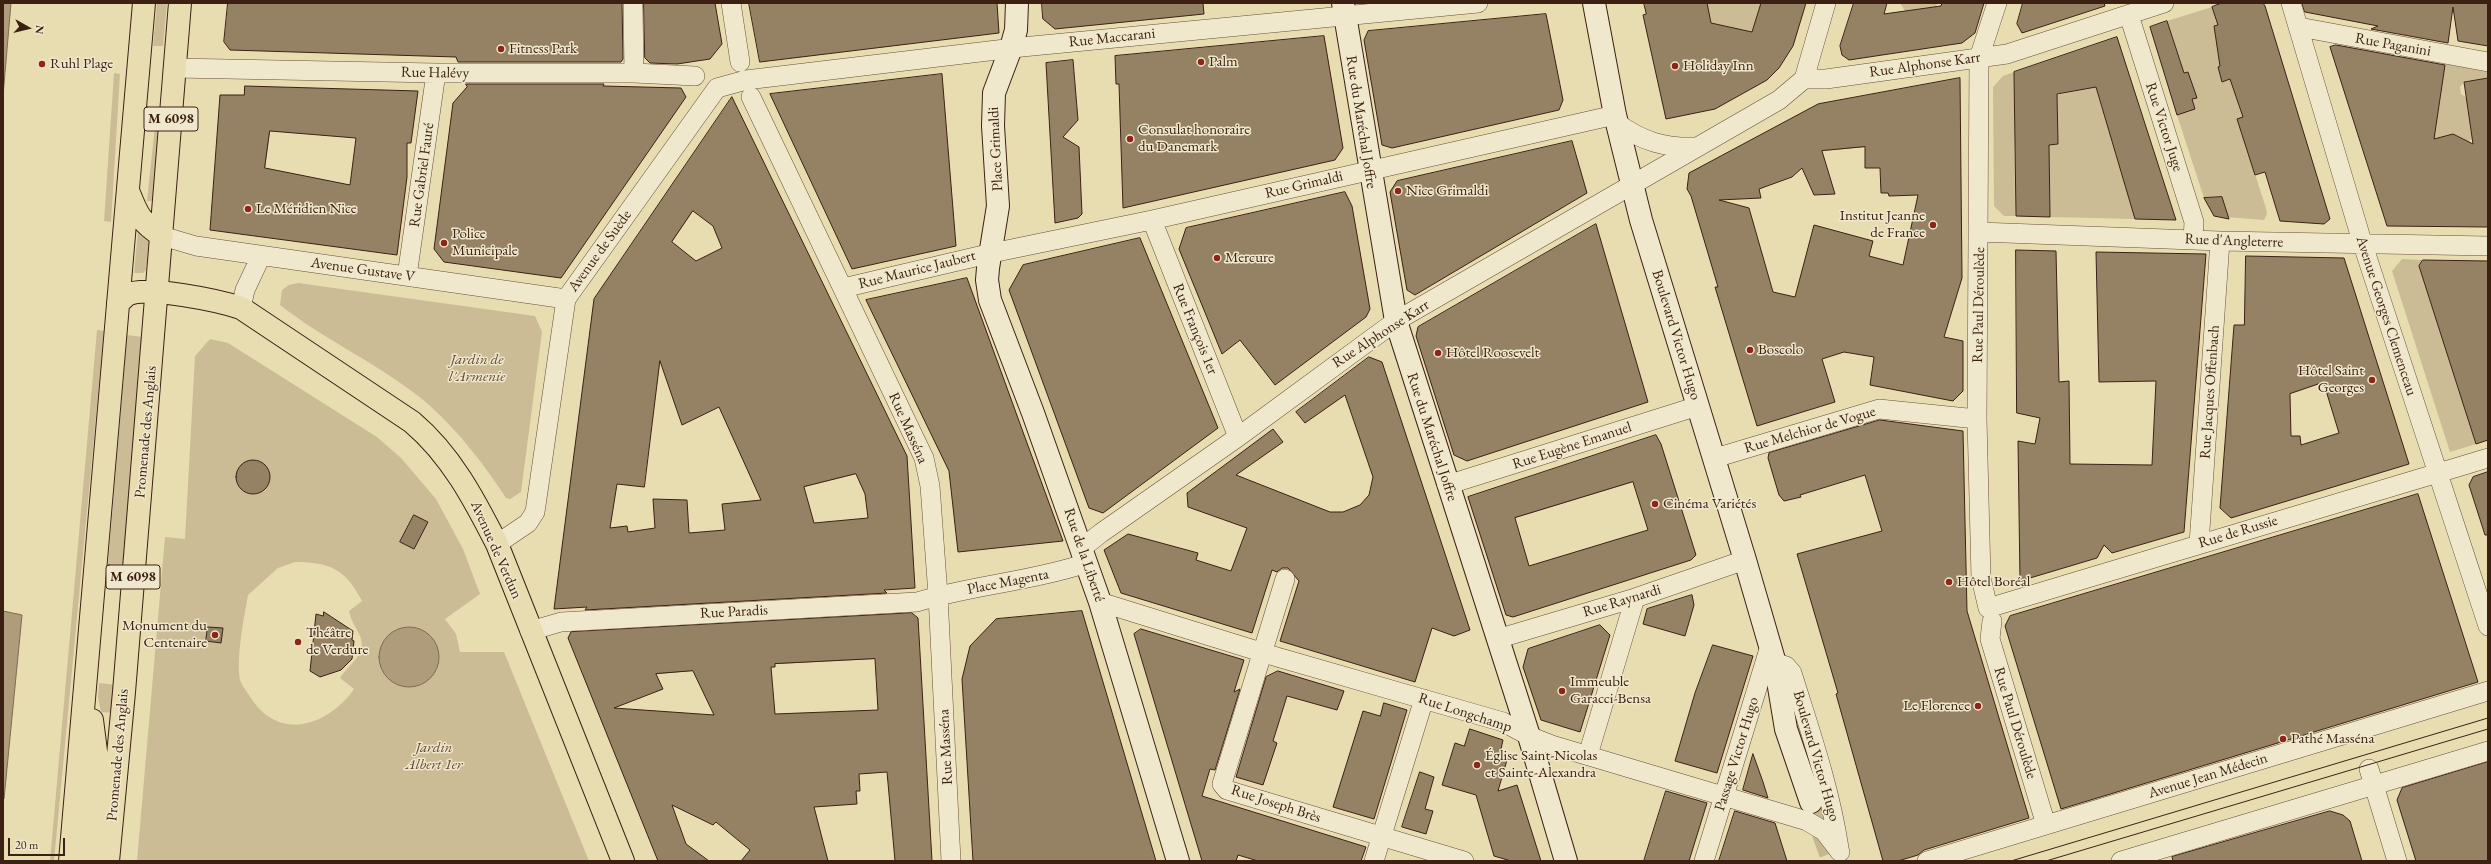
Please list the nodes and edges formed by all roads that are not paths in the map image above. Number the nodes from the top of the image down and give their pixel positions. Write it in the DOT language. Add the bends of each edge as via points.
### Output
graph roads {
  1 [pos="144,3"];
  2 [pos="180,3"];
  3 [pos="633,3"];
  4 [pos="731,3"];
  5 [pos="1016,3"];
  6 [pos="1478,3"];
  7 [pos="1594,3"];
  8 [pos="1826,3"];
  9 [pos="1997,3"];
  10 [pos="2164,3"];
  11 [pos="2291,3"];
  12 [pos="1344,9"];
  13 [pos="2129,15"];
  14 [pos="2299,27"];
  15 [pos="1011,48"];
  16 [pos="1979,58"];
  17 [pos="740,62"];
  18 [pos="2488,62"];
  19 [pos="175,68"];
  20 [pos="436,73"];
  21 [pos="634,73"];
  22 [pos="695,76"];
  23 [pos="1804,79"];
  24 [pos="749,89"];
  25 [pos="1616,119"];
  26 [pos="1698,147"];
  27 [pos="1370,171"];
  28 [pos="1633,185"];
  29 [pos="128,190"];
  30 [pos="1152,220"];
  31 [pos="1979,232"];
  32 [pos="162,236"];
  33 [pos="2193,240"];
  34 [pos="2220,241"];
  35 [pos="2363,245"];
  36 [pos="2488,246"];
  37 [pos="992,252"];
  38 [pos="261,256"];
  39 [pos="407,276"];
  40 [pos="843,288"];
  41 [pos="158,293"];
  42 [pos="566,299"];
  43 [pos="118,303"];
  44 [pos="241,308"];
  45 [pos="1396,321"];
  46 [pos="1698,406"];
  47 [pos="1977,420"];
  48 [pos="1238,437"];
  49 [pos="1714,458"];
  50 [pos="2488,458"];
  51 [pos="2437,474"];
  52 [pos="1447,485"];
  53 [pos="497,544"];
  54 [pos="2199,544"];
  55 [pos="1080,557"];
  56 [pos="1745,560"];
  57 [pos="1285,579"];
  58 [pos="938,595"];
  59 [pos="1635,598"];
  60 [pos="1100,602"];
  61 [pos="1990,615"];
  62 [pos="2488,626"];
  63 [pos="530,631"];
  64 [pos="1497,639"];
  65 [pos="1261,652"];
  66 [pos="1772,655"];
  67 [pos="86,669"];
  68 [pos="2488,691"];
  69 [pos="1424,699"];
  70 [pos="1529,736"];
  71 [pos="2488,751"];
  72 [pos="1588,755"];
  73 [pos="2371,777"];
  74 [pos="1725,797"];
  75 [pos="1811,802"];
  76 [pos="73,822"];
  77 [pos="2046,824"];
  78 [pos="1382,836"];
  79 [pos="1841,856"];
  80 [pos="60,861"];
  81 [pos="70,861"];
  82 [pos="89,861"];
  83 [pos="108,861"];
  84 [pos="623,861"];
  85 [pos="951,861"];
  86 [pos="1178,861"];
  87 [pos="1374,861"];
  88 [pos="1464,861"];
  89 [pos="1566,861"];
  90 [pos="1704,861"];
  91 [pos="1928,861"];
  92 [pos="2121,861"];
  93 [pos="2397,861"];
  1 -- 29 [label="main road, Promenade des Anglais / M 6098"];
  2 -- 19 [label="main road, Promenade des Anglais / M 6098"];
  3 -- 21 [label="street"];
  4 -- 17 [label="street"];
  5 -- 15 [label="main road, Place Grimaldi" via="1016,30"];
  6 -- 12 [label="street, Rue Maccarani"];
  7 -- 25 [label="main road, Boulevard Victor Hugo"];
  8 -- 23 [label="street"];
  9 -- 16 [label="street, Rue Paul Déroulède"];
  10 -- 13 [label="street, Rue Alphonse Karr"];
  11 -- 14 [label="street, Avenue Georges Clemenceau"];
  12 -- 15 [label="street, Rue Maccarani"];
  12 -- 27 [label="main road, Rue du Maréchal Joffre"];
  13 -- 16 [label="street, Rue Alphonse Karr" via="2007,54"];
  13 -- 33 [label="street, Rue Victor Juge" via="2194,222"];
  14 -- 18 [label="street, Rue Paganini"];
  14 -- 35 [label="street, Avenue Georges Clemenceau"];
  15 -- 24 [label="street, Rue Maccarani"];
  15 -- 37 [label="main road, Place Grimaldi" via="994,93 993,126 998,206"];
  16 -- 23 [label="street, Rue Alphonse Karr" via="1826,79"];
  16 -- 31 [label="street, Rue Paul Déroulède"];
  19 -- 20 [label="street, Rue Halévy"];
  19 -- 32 [label="main road, Promenade des Anglais / M 6098"];
  20 -- 21 [label="street, Rue Halévy"];
  20 -- 39 [label="street, Rue Gabriel Fauré"];
  21 -- 22 [label="street, Rue Halévy"];
  23 -- 26 [label="street, Rue Alphonse Karr" via="1780,100"];
  24 -- 40 [label="street, Rue Masséna"];
  24 -- 42 [label="street, Avenue de Suède" via="718,88"];
  25 -- 26 [label="street" via="1632,134 1660,146"];
  25 -- 27 [label="street, Rue Grimaldi"];
  25 -- 28 [label="main road, Boulevard Victor Hugo"];
  26 -- 28 [label="street, Rue Alphonse Karr"];
  27 -- 30 [label="street, Rue Grimaldi"];
  27 -- 45 [label="main road, Rue du Maréchal Joffre"];
  28 -- 45 [label="street, Rue Alphonse Karr"];
  28 -- 46 [label="main road, Boulevard Victor Hugo" via="1641,220"];
  29 -- 32 [label="main road" via="138,217"];
  29 -- 43 [label="main road, Promenade des Anglais / M 6098"];
  30 -- 37 [label="street, Rue Grimaldi"];
  30 -- 48 [label="street, Rue François 1er"];
  31 -- 33 [label="street, Rue d'Angleterre"];
  31 -- 47 [label="street, Rue Paul Déroulède"];
  32 -- 38 [label="street, Avenue Gustave V" via="196,246"];
  32 -- 41 [label="main road, Promenade des Anglais / M 6098"];
  33 -- 34 [label="street, Rue d'Angleterre"];
  34 -- 35 [label="street, Rue d'Angleterre"];
  34 -- 54 [label="street, Rue Jacques Offenbach"];
  35 -- 36 [label="street, Rue d'Angleterre"];
  35 -- 51 [label="street, Avenue Georges Clemenceau"];
  37 -- 40 [label="street, Rue Maurice Jaubert"];
  37 -- 55 [label="main road, Rue de la Liberté" via="987,280 990,300"];
  38 -- 39 [label="street, Avenue Gustave V"];
  38 -- 44 [label="street" via="245,290"];
  39 -- 42 [label="street, Avenue Gustave V"];
  40 -- 58 [label="street, Rue Masséna" via="924,458 930,486"];
  41 -- 43 [label="main road, Avenue de Verdun" via="131,294"];
  41 -- 44 [label="main road, Avenue de Verdun" via="223,302"];
  41 -- 83 [label="main road, Promenade des Anglais / M 6098"];
  42 -- 53 [label="street, Avenue de Suède" via="535,512 528,523"];
  43 -- 67 [label="main road, Promenade des Anglais / M 6098"];
  44 -- 53 [label="main road, Avenue de Verdun" via="412,422 427,435 446,456 473,496"];
  45 -- 48 [label="street, Rue Alphonse Karr"];
  45 -- 52 [label="main road, Rue du Maréchal Joffre"];
  46 -- 49 [label="main road, Boulevard Victor Hugo"];
  46 -- 52 [label="street, Rue Eugène Emanuel"];
  47 -- 49 [label="street, Rue Melchior de Vogue" via="1879,409"];
  47 -- 61 [label="street, Rue Paul Déroulède" via="1981,578"];
  48 -- 55 [label="street, Rue Alphonse Karr" via="1100,533"];
  49 -- 56 [label="main road, Boulevard Victor Hugo"];
  50 -- 51 [label="street, Rue de Russie"];
  51 -- 54 [label="street, Rue de Russie"];
  51 -- 62 [label="street, Avenue Georges Clemenceau"];
  52 -- 64 [label="main road, Rue du Maréchal Joffre"];
  53 -- 63 [label="main road, Avenue de Verdun"];
  54 -- 61 [label="street, Rue de Russie"];
  55 -- 58 [label="street, Place Magenta" via="1045,576"];
  55 -- 60 [label="main road, Rue de la Liberté"];
  56 -- 59 [label="street, Rue Raynardi"];
  56 -- 66 [label="main road, Boulevard Victor Hugo"];
  57 -- 65 [label="street"];
  58 -- 63 [label="street, Rue Paradis" via="916,602 561,622"];
  58 -- 85 [label="street, Rue Masséna"];
  59 -- 64 [label="street, Rue Raynardi"];
  59 -- 72 [label="street"];
  60 -- 65 [label="street, Rue Longchamp"];
  60 -- 86 [label="main road, Rue de la Liberté"];
  61 -- 77 [label="street, Rue Paul Déroulède" via="1990,640"];
  63 -- 84 [label="main road, Avenue de Verdun"];
  64 -- 70 [label="main road, Rue du Maréchal Joffre"];
  65 -- 69 [label="street, Rue Longchamp"];
  65 -- 78 [label="street, Rue Joseph Brès" via="1222,784 1227,790"];
  66 -- 74 [label="street, Passage Victor Hugo"];
  66 -- 75 [label="main road, Boulevard Victor Hugo" via="1786,729"];
  66 -- 79 [label="street, Boulevard Victor Hugo" via="1792,673 1826,781"];
  67 -- 76 [label="main road, Promenade des Anglais / M 6098"];
  67 -- 82 [label="main road, Promenade des Anglais" via="97,759"];
  68 -- 77 [label="street, Avenue Jean Médecin"];
  69 -- 70 [label="street, Rue Longchamp" via="1503,722"];
  69 -- 78 [label="street"];
  70 -- 72 [label="street, Rue Longchamp"];
  70 -- 89 [label="main road, Rue du Maréchal Joffre"];
  71 -- 73 [label="street"];
  72 -- 74 [label="street, Rue Longchamp"];
  73 -- 92 [label="street"];
  73 -- 93 [label="street"];
  74 -- 79 [label="street, Rue Longchamp" via="1812,823 1824,831"];
  74 -- 90 [label="street, Passage Victor Hugo"];
  76 -- 80 [label="main road"];
  76 -- 81 [label="main road, Promenade des Anglais"];
  77 -- 91 [label="street, Avenue Jean Médecin"];
  78 -- 87 [label="street"];
  78 -- 88 [label="street, Rue Joseph Brès"];
}
